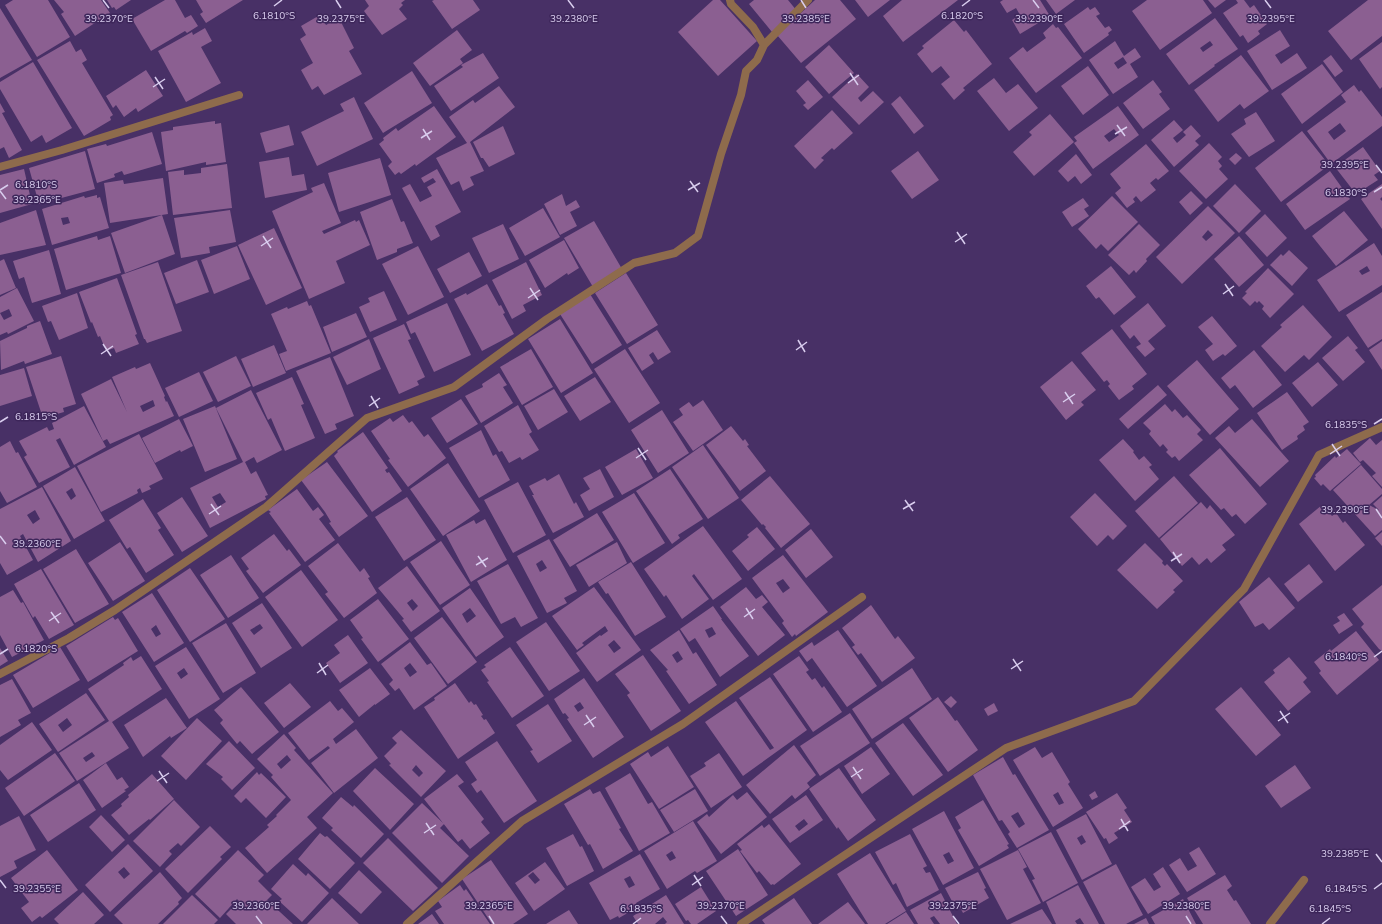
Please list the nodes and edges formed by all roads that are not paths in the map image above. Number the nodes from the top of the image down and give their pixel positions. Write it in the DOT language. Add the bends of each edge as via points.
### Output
graph roads {
  1 [pos="730,0"];
  2 [pos="808,0"];
  3 [pos="764,45"];
  4 [pos="239,95"];
  5 [pos="0,168"];
  6 [pos="1382,427"];
  7 [pos="862,597"];
  8 [pos="0,674"];
  9 [pos="1304,880"];
  10 [pos="407,924"];
  11 [pos="741,924"];
  12 [pos="1270,924"];
  1 -- 3 [label="street" via="753,26"];
  2 -- 3 [label="street"];
  3 -- 8 [label="street" via="757,60 746,71 698,236 676,253 634,263 547,319 454,387 367,418 266,507 115,610 69,638"];
  4 -- 5 [label="street"];
  6 -- 11 [label="street" via="1318,455 1244,589 1134,701 1006,748"];
  7 -- 10 [label="street" via="683,724 522,821"];
  9 -- 12 [label="street"];
}
